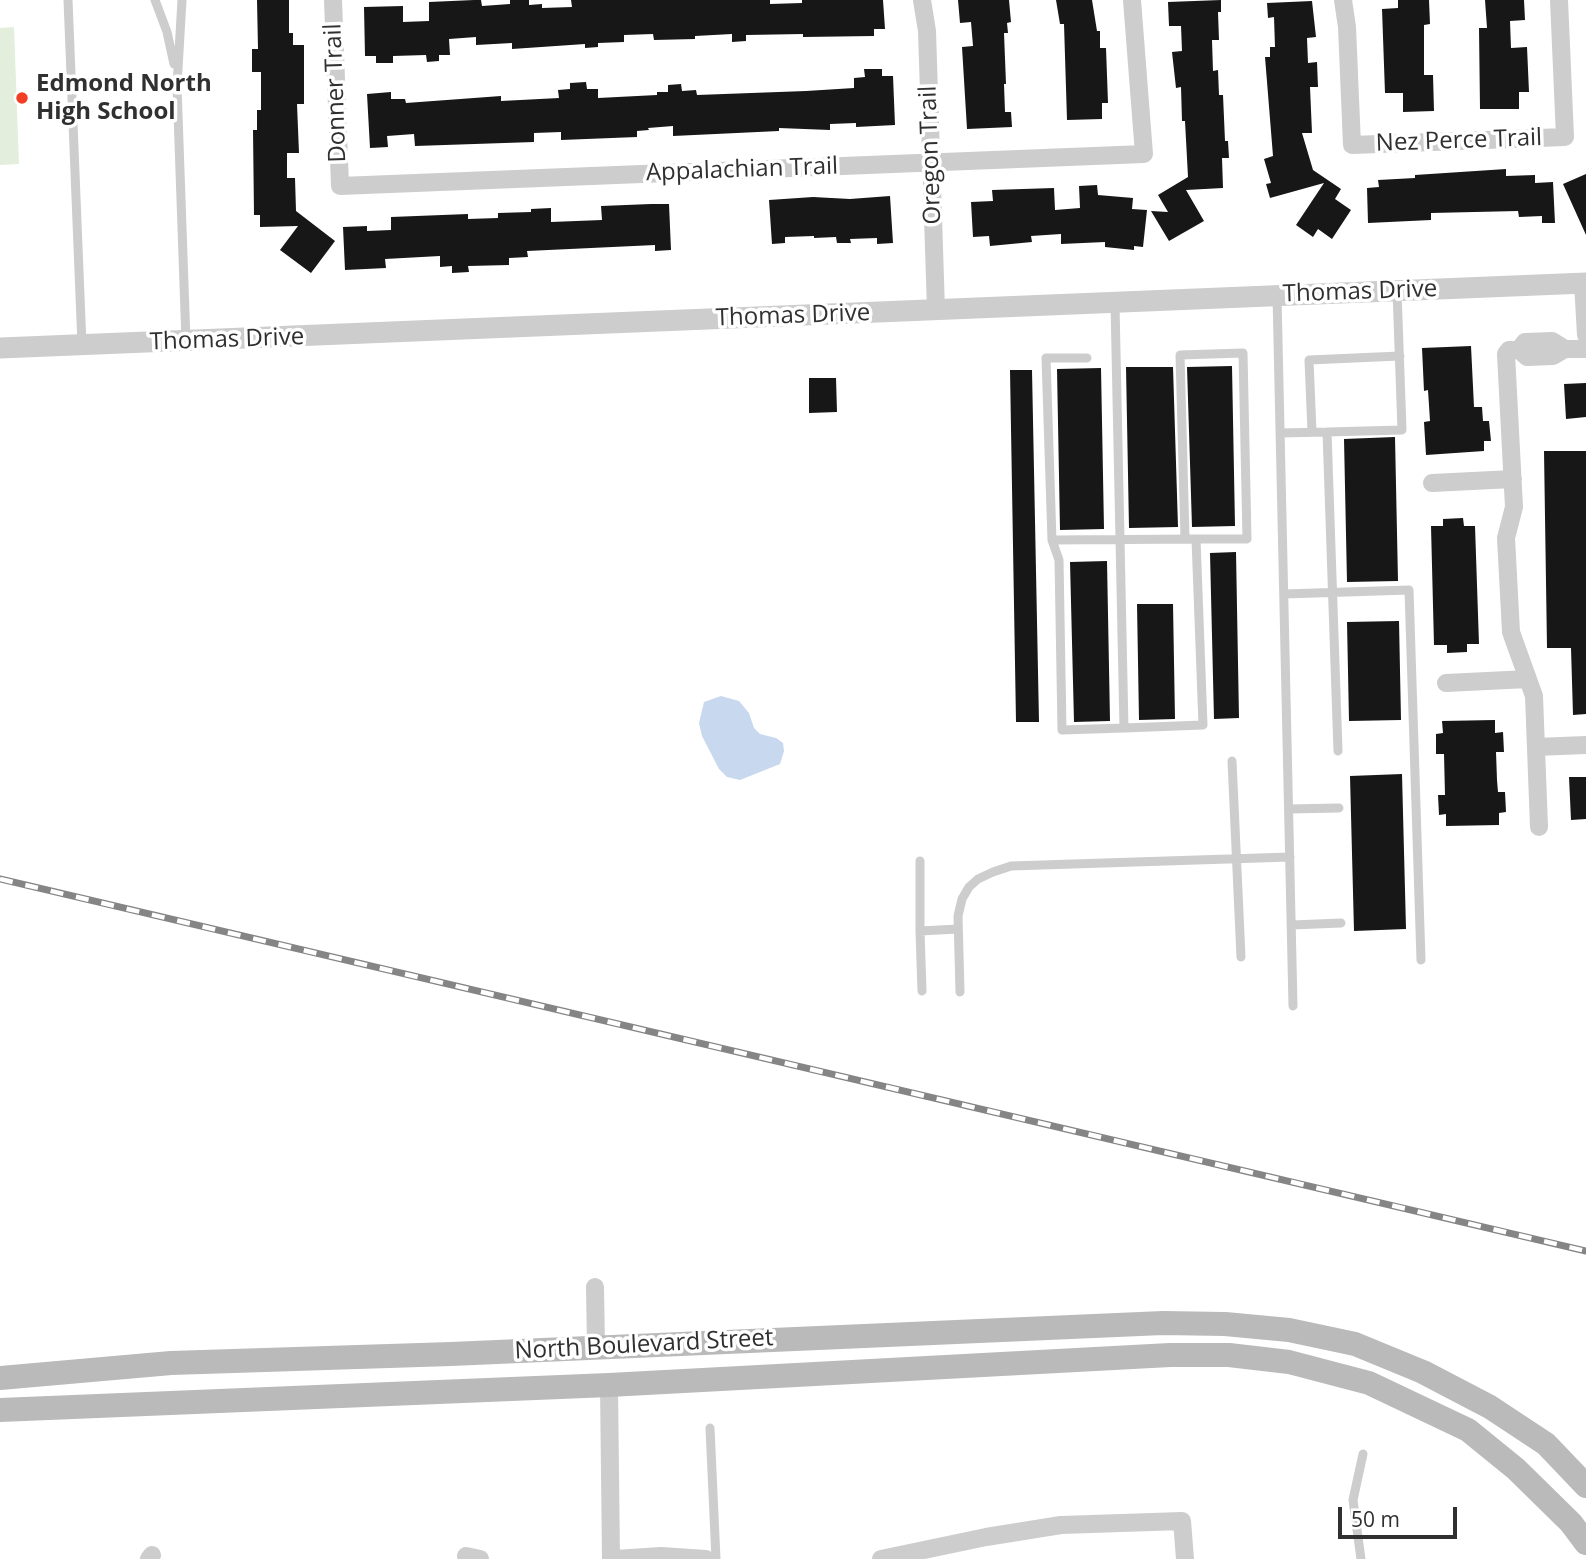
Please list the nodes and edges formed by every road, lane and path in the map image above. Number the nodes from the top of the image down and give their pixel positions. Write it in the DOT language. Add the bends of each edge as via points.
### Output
graph roads {
  1 [pos="68,0"];
  2 [pos="155,0"];
  3 [pos="182,0"];
  4 [pos="332,0"];
  5 [pos="922,0"];
  6 [pos="1132,0"];
  7 [pos="1343,0"];
  8 [pos="1559,0"];
  9 [pos="177,86"];
  10 [pos="931,163"];
  11 [pos="340,186"];
  12 [pos="1584,283"];
  13 [pos="1397,291"];
  14 [pos="1277,296"];
  15 [pos="1115,302"];
  16 [pos="936,310"];
  17 [pos="1586,335"];
  18 [pos="186,342"];
  19 [pos="82,346"];
  20 [pos="0,348"];
  21 [pos="1586,349"];
  22 [pos="1400,356"];
  23 [pos="1087,358"];
  24 [pos="1312,432"];
  25 [pos="1327,432"];
  26 [pos="1280,433"];
  27 [pos="1513,479"];
  28 [pos="1432,483"];
  29 [pos="1185,538"];
  30 [pos="1196,539"];
  31 [pos="1052,540"];
  32 [pos="1121,541"];
  33 [pos="1332,593"];
  34 [pos="1284,594"];
  35 [pos="1528,679"];
  36 [pos="1446,683"];
  37 [pos="1124,727"];
  38 [pos="1586,745"];
  39 [pos="1536,747"];
  40 [pos="1338,751"];
  41 [pos="1232,761"];
  42 [pos="1339,808"];
  43 [pos="1289,809"];
  44 [pos="1539,827"];
  45 [pos="1290,857"];
  46 [pos="1236,858"];
  47 [pos="920,861"];
  48 [pos="1341,923"];
  49 [pos="1292,925"];
  50 [pos="958,929"];
  51 [pos="920,931"];
  52 [pos="1241,957"];
  53 [pos="1421,960"];
  54 [pos="922,991"];
  55 [pos="960,992"];
  56 [pos="1293,1006"];
  57 [pos="595,1287"];
  58 [pos="596,1347"];
  59 [pos="0,1378"];
  60 [pos="609,1385"];
  61 [pos="0,1410"];
  62 [pos="710,1427"];
  63 [pos="1363,1454"];
  64 [pos="1586,1486"];
  65 [pos="1586,1543"];
  66 [pos="613,1559"];
  67 [pos="706,1559"];
  68 [pos="716,1559"];
  69 [pos="881,1559"];
  70 [pos="1185,1559"];
  71 [pos="1361,1559"];
  1 -- 19 [label="lane"];
  2 -- 9 [label="lane" via="173,54"];
  3 -- 9 [label="lane"];
  4 -- 11 [label="street, Donner Trail"];
  5 -- 10 [label="street, Oregon Trail"];
  6 -- 10 [label="street, Appalachian Trail" via="1144,154"];
  7 -- 8 [label="street, Nez Perce Trail" via="1352,145 1565,137"];
  9 -- 18 [label="lane"];
  10 -- 11 [label="street, Appalachian Trail"];
  10 -- 16 [label="street, Oregon Trail"];
  12 -- 13 [label="street, Thomas Drive"];
  12 -- 17 [label="street"];
  13 -- 14 [label="street, Thomas Drive"];
  13 -- 22 [label="lane"];
  14 -- 15 [label="street, Thomas Drive"];
  14 -- 26 [label="lane"];
  15 -- 16 [label="street, Thomas Drive"];
  15 -- 32 [label="lane"];
  16 -- 18 [label="street, Thomas Drive"];
  18 -- 19 [label="street, Thomas Drive"];
  19 -- 20 [label="street, Thomas Drive"];
  21 -- 27 [label="street" via="1565,349 1552,341 1525,342 1519,350 1506,354"];
  22 -- 24 [label="lane" via="1309,360"];
  22 -- 25 [label="lane" via="1402,430"];
  23 -- 31 [label="lane" via="1046,358"];
  24 -- 25 [label="lane"];
  24 -- 26 [label="lane"];
  25 -- 33 [label="lane"];
  26 -- 34 [label="lane"];
  27 -- 28 [label="street"];
  27 -- 35 [label="street" via="1514,507 1506,538 1511,632"];
  29 -- 30 [label="lane"];
  29 -- 30 [label="lane" via="1180,355 1243,353 1247,538"];
  29 -- 32 [label="lane"];
  30 -- 37 [label="lane" via="1203,725"];
  31 -- 32 [label="lane"];
  31 -- 37 [label="lane" via="1059,560 1062,730"];
  32 -- 37 [label="lane"];
  33 -- 34 [label="lane"];
  33 -- 40 [label="lane"];
  33 -- 53 [label="lane" via="1409,590"];
  34 -- 43 [label="lane"];
  35 -- 36 [label="street"];
  35 -- 39 [label="street" via="1534,696"];
  38 -- 39 [label="street"];
  39 -- 44 [label="street"];
  41 -- 46 [label="lane"];
  42 -- 43 [label="lane"];
  43 -- 45 [label="lane"];
  45 -- 46 [label="lane"];
  45 -- 49 [label="lane"];
  46 -- 50 [label="lane" via="1011,866 970,887 962,899"];
  46 -- 52 [label="lane"];
  47 -- 51 [label="lane"];
  48 -- 49 [label="lane"];
  49 -- 56 [label="lane"];
  50 -- 51 [label="lane"];
  50 -- 55 [label="lane"];
  51 -- 54 [label="lane"];
  57 -- 58 [label="street"];
  58 -- 59 [label="main road, North Boulevard Street" via="171,1363"];
  58 -- 60 [label="main road"];
  58 -- 64 [label="main road, North Boulevard Street" via="1163,1323 1289,1330 1355,1344 1490,1407 1546,1444"];
  60 -- 61 [label="main road, North Boulevard Street"];
  60 -- 65 [label="main road, North Boulevard Street" via="1170,1355 1229,1355 1287,1362 1369,1383 1468,1430 1516,1469"];
  60 -- 66 [label="street"];
  62 -- 68 [label="lane"];
  63 -- 71 [label="lane" via="1353,1500"];
  66 -- 67 [label="street"];
  69 -- 70 [label="street" via="1060,1525 1182,1521"];
}
